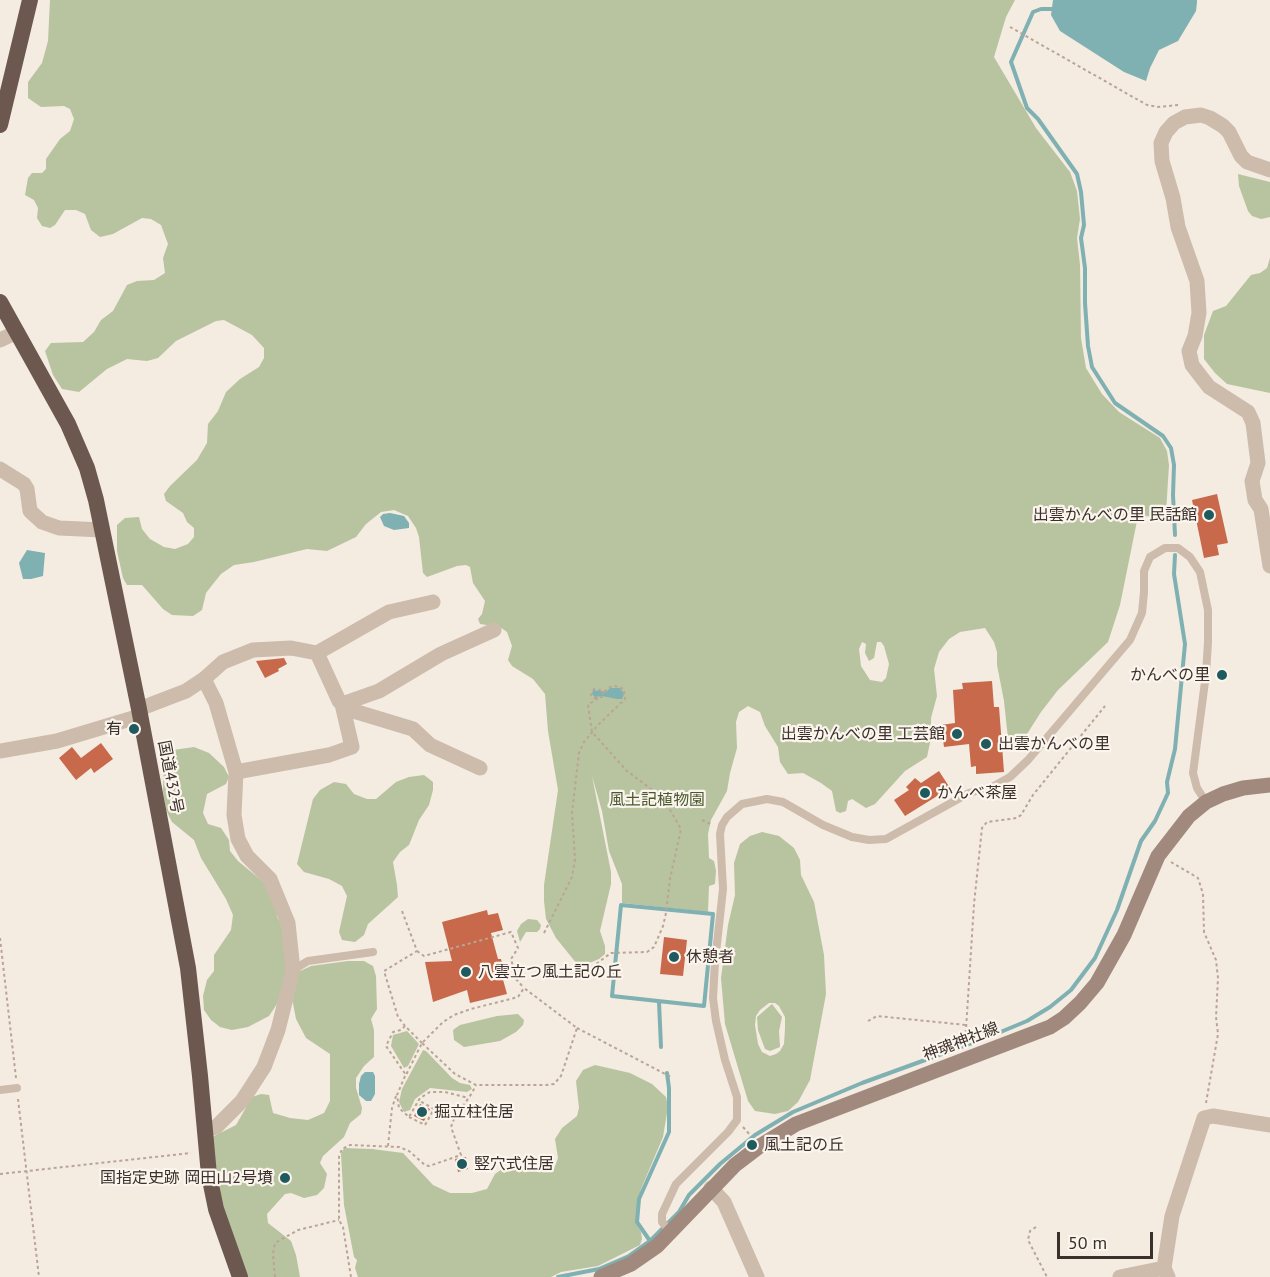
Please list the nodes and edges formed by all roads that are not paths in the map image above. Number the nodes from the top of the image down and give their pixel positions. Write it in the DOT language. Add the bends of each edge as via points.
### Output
graph roads {
  1 [pos="30,0"];
  2 [pos="0,125"];
  3 [pos="1270,170"];
  4 [pos="0,302"];
  5 [pos="17,332"];
  6 [pos="0,340"];
  7 [pos="0,469"];
  8 [pos="102,530"];
  9 [pos="1270,566"];
  10 [pos="433,602"];
  11 [pos="494,630"];
  12 [pos="317,653"];
  13 [pos="204,679"];
  14 [pos="342,704"];
  15 [pos="140,713"];
  16 [pos="0,751"];
  17 [pos="480,768"];
  18 [pos="236,772"];
  19 [pos="1270,785"];
  20 [pos="1206,802"];
  21 [pos="373,952"];
  22 [pos="293,970"];
  23 [pos="17,1088"];
  24 [pos="0,1090"];
  25 [pos="1270,1125"];
  26 [pos="205,1130"];
  27 [pos="711,1188"];
  28 [pos="671,1232"];
  29 [pos="1166,1273"];
  30 [pos="240,1277"];
  31 [pos="601,1277"];
  32 [pos="757,1277"];
  33 [pos="1120,1277"];
  1 -- 2 [label="highway"];
  3 -- 9 [label="street" via="1247,162 1223,126 1201,115 1174,123 1161,143 1178,227 1197,281 1199,313 1189,351 1192,365 1209,387 1248,412 1253,423 1258,463 1252,481 1261,509"];
  4 -- 5 [label="highway, 国道432号"];
  5 -- 6 [label="street"];
  5 -- 8 [label="highway, 国道432号" via="68,424 96,500"];
  7 -- 8 [label="street" via="24,484 30,511 42,522 59,528"];
  8 -- 15 [label="highway, 国道432号"];
  10 -- 12 [label="street" via="389,612"];
  11 -- 14 [label="street" via="441,654 379,691"];
  12 -- 13 [label="street" via="291,648 253,650 223,662"];
  12 -- 14 [label="street"];
  13 -- 15 [label="street"];
  13 -- 18 [label="street" via="216,703"];
  14 -- 17 [label="street" via="347,709 413,729 430,745"];
  14 -- 18 [label="street" via="352,747"];
  15 -- 16 [label="street" via="57,741"];
  15 -- 26 [label="highway, 国道432号" via="188,969"];
  18 -- 22 [label="street" via="234,815 238,839 275,890 288,923"];
  19 -- 20 [label="main road, 神魂神社線" via="1243,788"];
  20 -- 27 [label="main road, 神魂神社線" via="1189,816 1158,856 1124,935 1097,983 1064,1018 1050,1027 796,1124 760,1146"];
  20 -- 28 [label="lane" via="1193,773 1206,674 1208,610 1195,562 1184,551 1174,548 1157,551 1150,557 1144,571 1142,613 1130,640 1010,777 969,793 886,839 852,837 783,802 767,799 742,804 727,817 720,834 723,889 713,998 724,1060 737,1097 737,1120 676,1184 662,1214 662,1222"];
  21 -- 22 [label="lane" via="308,961"];
  22 -- 26 [label="street" via="264,1067 242,1101 216,1127"];
  23 -- 24 [label="lane"];
  25 -- 29 [label="street" via="1204,1118 1172,1216"];
  26 -- 30 [label="highway, 国道432号" via="216,1209"];
  27 -- 28 [label="main road, 神魂神社線"];
  27 -- 32 [label="street" via="724,1202"];
  28 -- 31 [label="main road, 神魂神社線" via="645,1256"];
  29 -- 33 [label="street"];
}
